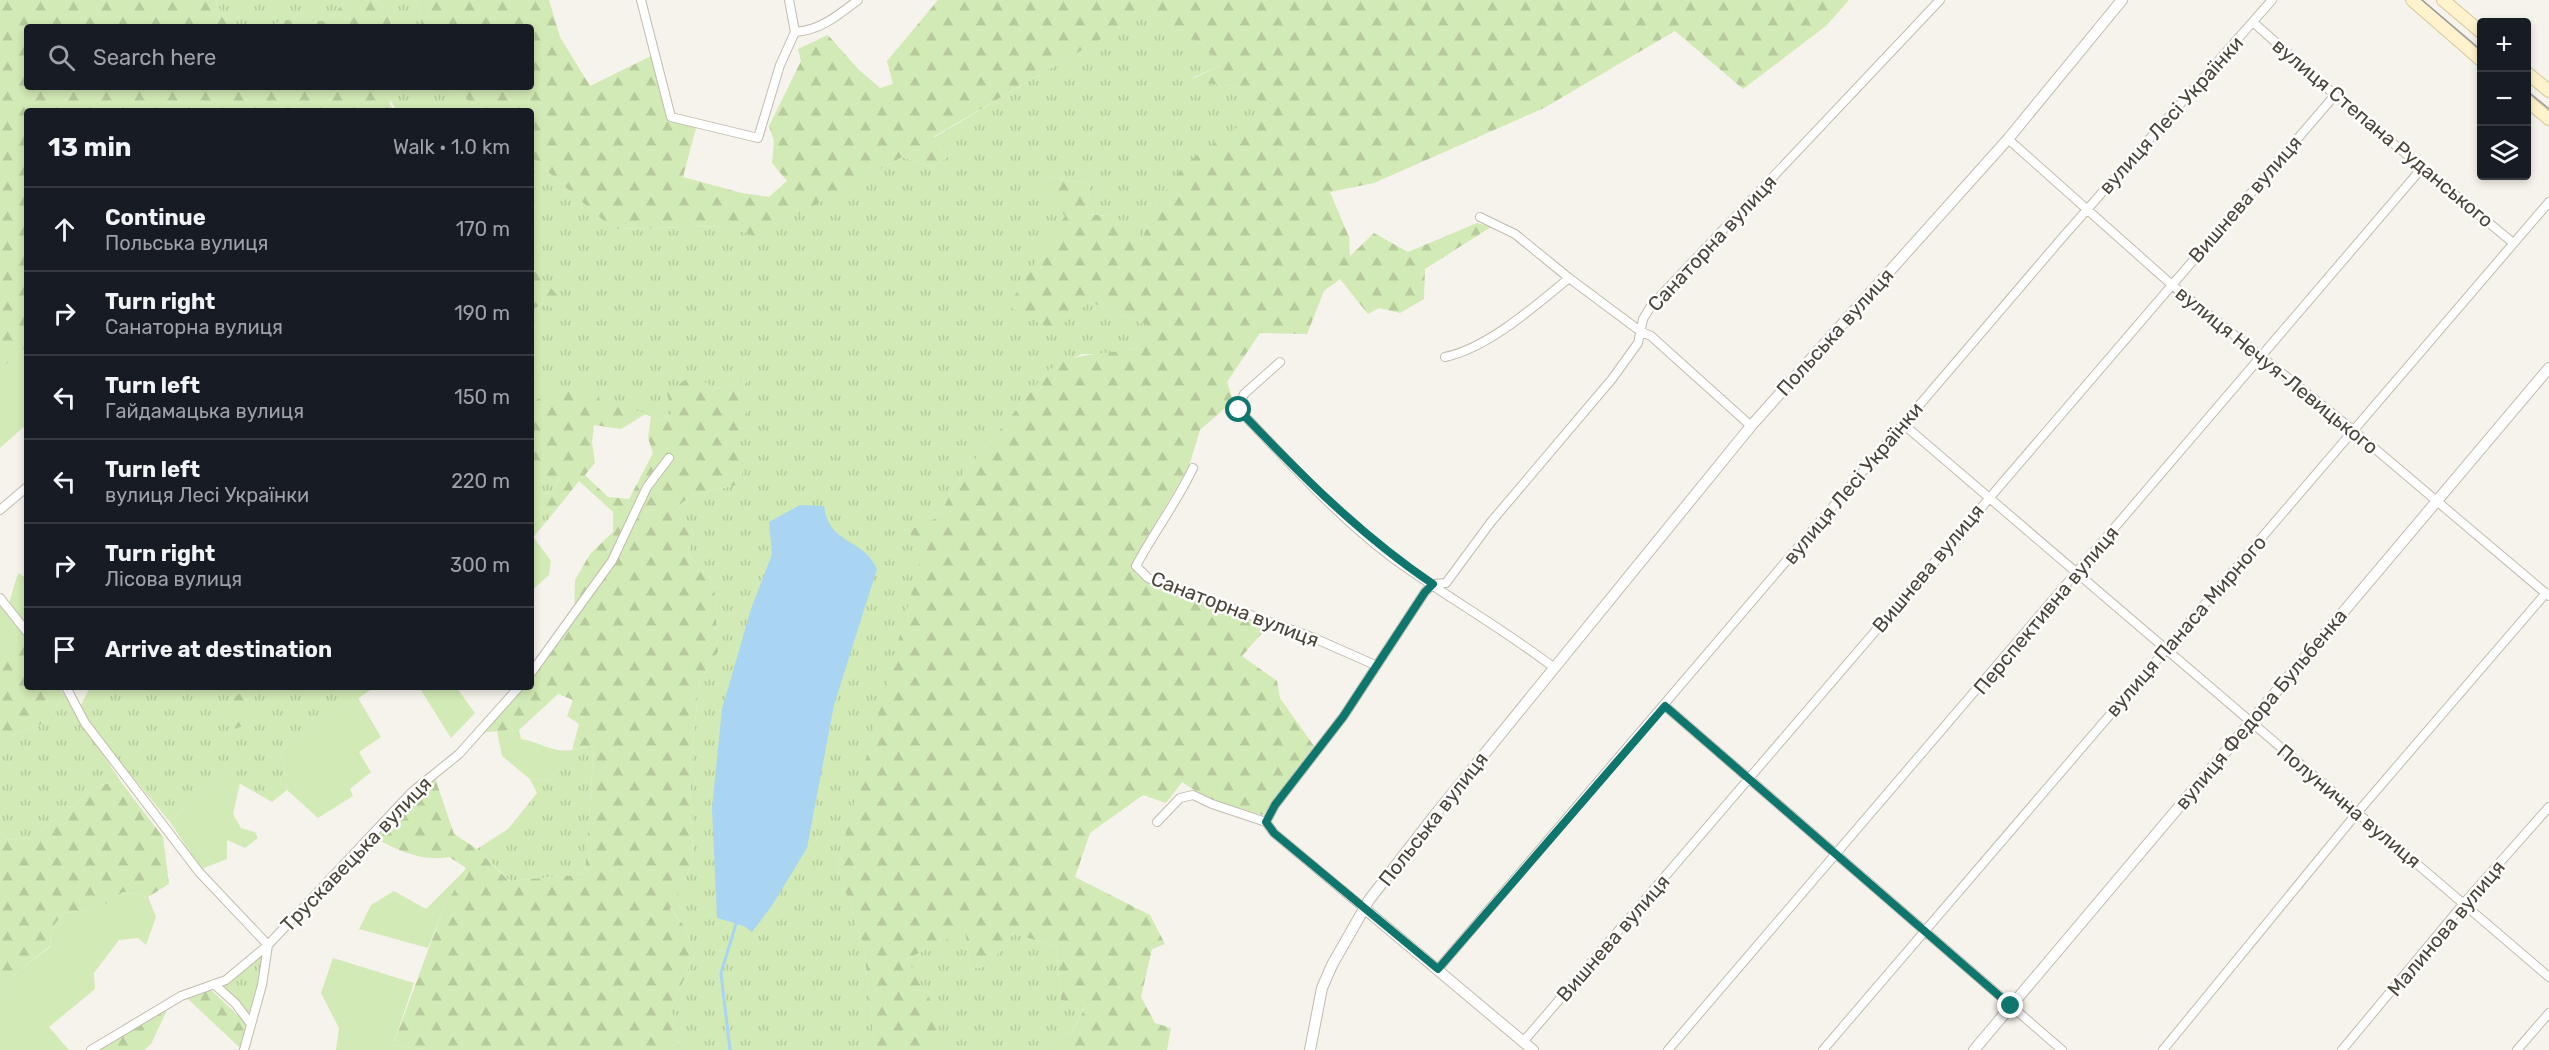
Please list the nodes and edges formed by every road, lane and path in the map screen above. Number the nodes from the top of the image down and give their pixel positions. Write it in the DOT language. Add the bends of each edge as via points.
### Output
graph roads {
  1 [pos="641,0"];
  2 [pos="789,0"];
  3 [pos="858,0"];
  4 [pos="1940,0"];
  5 [pos="2122,0"];
  6 [pos="2272,0"];
  7 [pos="2412,0"];
  8 [pos="2443,0"];
  9 [pos="2254,23"];
  10 [pos="2477,30"];
  11 [pos="795,32"];
  12 [pos="2477,57"];
  13 [pos="2531,76"];
  14 [pos="2549,91"];
  15 [pos="2335,95"];
  16 [pos="2531,104"];
  17 [pos="2549,118"];
  18 [pos="2008,139"];
  19 [pos="2422,168"];
  20 [pos="2549,202"];
  21 [pos="2088,210"];
  22 [pos="1480,217"];
  23 [pos="2512,242"];
  24 [pos="1569,278"];
  25 [pos="2172,285"];
  26 [pos="1640,331"];
  27 [pos="2261,356"];
  28 [pos="1445,357"];
  29 [pos="1280,362"];
  30 [pos="2549,369"];
  31 [pos="1903,424"];
  32 [pos="1751,426"];
  33 [pos="2354,431"];
  34 [pos="669,458"];
  35 [pos="1193,468"];
  36 [pos="24,490"];
  37 [pos="1989,497"];
  38 [pos="2436,503"];
  39 [pos="0,510"];
  40 [pos="2078,572"];
  41 [pos="1433,584"];
  42 [pos="2547,595"];
  43 [pos="0,598"];
  44 [pos="24,628"];
  45 [pos="2167,649"];
  46 [pos="1375,665"];
  47 [pos="1553,667"];
  48 [pos="534,669"];
  49 [pos="68,690"];
  50 [pos="516,690"];
  51 [pos="1665,706"];
  52 [pos="2250,722"];
  53 [pos="1748,781"];
  54 [pos="2549,807"];
  55 [pos="2357,813"];
  56 [pos="1157,822"];
  57 [pos="1266,822"];
  58 [pos="1836,855"];
  59 [pos="2464,903"];
  60 [pos="1365,909"];
  61 [pos="1926,930"];
  62 [pos="268,945"];
  63 [pos="1438,969"];
  64 [pos="2549,977"];
  65 [pos="214,984"];
  66 [pos="2011,1006"];
  67 [pos="2549,1013"];
  68 [pos="251,1024"];
  69 [pos="1523,1042"];
  70 [pos="91,1050"];
  71 [pos="244,1050"];
  72 [pos="1310,1050"];
  73 [pos="1533,1050"];
  74 [pos="1668,1050"];
  75 [pos="1823,1050"];
  76 [pos="1974,1050"];
  77 [pos="2062,1050"];
  78 [pos="2163,1050"];
  79 [pos="2342,1050"];
  80 [pos="2517,1050"];
  1 -- 11 [label="street" via="671,117 758,138 780,65"];
  2 -- 11 [label="street"];
  3 -- 11 [label="street" via="812,31"];
  4 -- 26 [label="street, Санаторна вулиця" via="1651,306"];
  5 -- 18 [label="street, Польська вулиця"];
  6 -- 9 [label="street, вулиця Лесі Українки"];
  7 -- 12 [label="main road"];
  8 -- 10 [label="main road"];
  9 -- 15 [label="street, вулиця Степана Руданського"];
  9 -- 21 [label="street, вулиця Лесі Українки"];
  13 -- 14 [label="main road"];
  15 -- 19 [label="street, вулиця Степана Руданського"];
  15 -- 25 [label="street, Вишнева вулиця"];
  16 -- 17 [label="main road"];
  18 -- 21 [label="street, вулиця Нечуя-Левицького"];
  18 -- 32 [label="street, Польська вулиця"];
  19 -- 23 [label="street, вулиця Степана Руданського"];
  19 -- 27 [label="street, Перспективна вулиця"];
  20 -- 23 [label="street, вулиця Панаса Мирного"];
  21 -- 25 [label="street, вулиця Нечуя-Левицького"];
  21 -- 31 [label="street, вулиця Лесі Українки"];
  22 -- 24 [label="street" via="1515,234"];
  23 -- 33 [label="street, вулиця Панаса Мирного"];
  24 -- 26 [label="street"];
  24 -- 28 [label="street" via="1518,319 1458,354"];
  25 -- 27 [label="street, вулиця Нечуя-Левицького"];
  25 -- 37 [label="street, Вишнева вулиця"];
  26 -- 32 [label="street" via="1652,336"];
  26 -- 41 [label="street, Санаторна вулиця" via="1638,343 1612,379 1491,522 1446,583"];
  27 -- 33 [label="street, вулиця Нечуя-Левицького"];
  27 -- 40 [label="street, Перспективна вулиця"];
  29 -- 41 [label="street" via="1244,394 1239,410 1363,533"];
  30 -- 38 [label="street, вулиця Федора Бульбенка"];
  31 -- 37 [label="street, Полунична вулиця"];
  31 -- 51 [label="street, вулиця Лесі Українки"];
  32 -- 47 [label="street, Польська вулиця"];
  33 -- 38 [label="street, вулиця Нечуя-Левицького"];
  33 -- 45 [label="street, вулиця Панаса Мирного"];
  34 -- 48 [label="street" via="647,487 612,561"];
  35 -- 46 [label="street, Санаторна вулиця" via="1145,549 1136,566 1138,570 1148,578 1314,638"];
  36 -- 39 [label="street"];
  37 -- 40 [label="street, Полунична вулиця"];
  37 -- 53 [label="street, Вишнева вулиця"];
  38 -- 42 [label="street, вулиця Нечуя-Левицького"];
  38 -- 52 [label="street, вулиця Федора Бульбенка"];
  40 -- 45 [label="street, Полунична вулиця"];
  40 -- 58 [label="street, Перспективна вулиця"];
  41 -- 46 [label="street, Санаторна вулиця"];
  41 -- 47 [label="street"];
  42 -- 55 [label="street"];
  43 -- 44 [label="street"];
  45 -- 52 [label="street, Полунична вулиця"];
  45 -- 61 [label="street, вулиця Панаса Мирного"];
  46 -- 57 [label="street, Санаторна вулиця" via="1343,717"];
  47 -- 60 [label="street, Польська вулиця"];
  49 -- 62 [label="street" via="85,723 200,872"];
  50 -- 62 [label="street, Трускавецька вулиця" via="459,754 412,792"];
  51 -- 53 [label="street"];
  51 -- 63 [label="street, вулиця Лесі Українки"];
  52 -- 55 [label="street, Полунична вулиця"];
  52 -- 66 [label="street, вулиця Федора Бульбенка"];
  53 -- 58 [label="street"];
  53 -- 69 [label="street, Вишнева вулиця"];
  54 -- 59 [label="street, Малинова вулиця"];
  55 -- 59 [label="street, Полунична вулиця"];
  55 -- 78 [label="street"];
  56 -- 57 [label="street" via="1180,798 1193,795"];
  57 -- 60 [label="street"];
  58 -- 61 [label="street"];
  58 -- 74 [label="street, Перспективна вулиця"];
  59 -- 64 [label="street, Полунична вулиця"];
  59 -- 79 [label="street, Малинова вулиця"];
  60 -- 63 [label="street"];
  60 -- 72 [label="street, Польська вулиця" via="1323,988"];
  61 -- 66 [label="street"];
  61 -- 75 [label="street, вулиця Панаса Мирного"];
  62 -- 65 [label="street" via="239,972"];
  62 -- 68 [label="street, Трускавецька вулиця"];
  63 -- 69 [label="street"];
  65 -- 68 [label="street"];
  65 -- 70 [label="street" via="180,996"];
  66 -- 76 [label="street, вулиця Федора Бульбенка"];
  66 -- 77 [label="street"];
  67 -- 80 [label="street"];
  68 -- 71 [label="street, Трускавецька вулиця"];
  69 -- 73 [label="street"];
}
